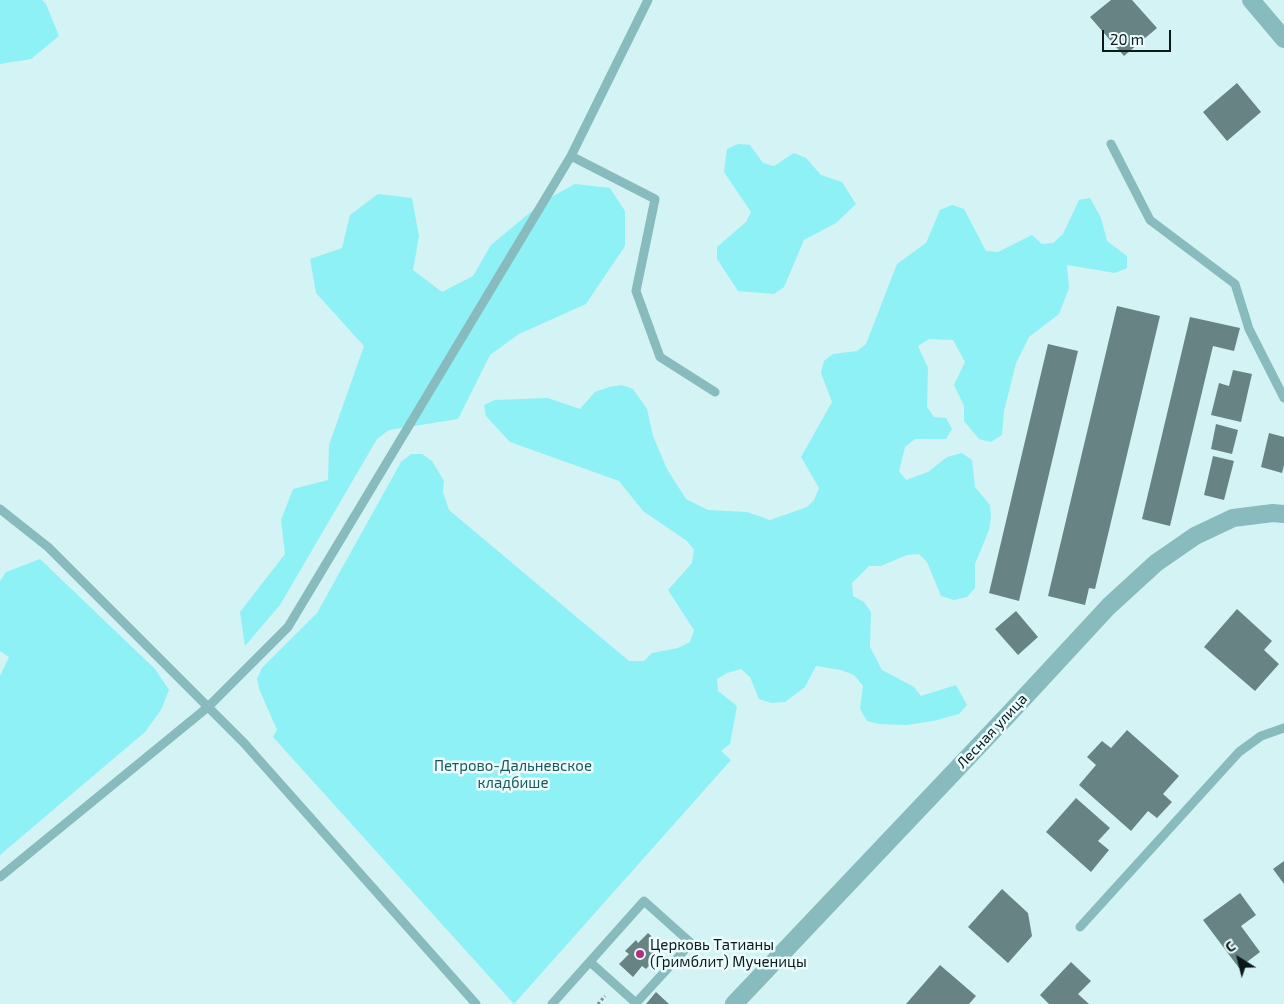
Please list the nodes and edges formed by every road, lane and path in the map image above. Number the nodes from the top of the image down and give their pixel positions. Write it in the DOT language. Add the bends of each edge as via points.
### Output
graph roads {
  1 [pos="648,0"];
  2 [pos="1251,0"];
  3 [pos="1284,39"];
  4 [pos="1112,144"];
  5 [pos="571,156"];
  6 [pos="715,392"];
  7 [pos="1284,398"];
  8 [pos="0,509"];
  9 [pos="1284,514"];
  10 [pos="208,707"];
  11 [pos="1284,728"];
  12 [pos="0,877"];
  13 [pos="1080,927"];
  14 [pos="590,962"];
  15 [pos="476,1004"];
  16 [pos="552,1004"];
  17 [pos="734,1004"];
  1 -- 5 [label="lane"];
  2 -- 3 [label="street"];
  4 -- 7 [label="lane" via="1150,220 1235,284 1249,329"];
  5 -- 6 [label="lane" via="655,199 636,291 660,357"];
  5 -- 10 [label="lane" via="288,627"];
  8 -- 10 [label="lane" via="48,547"];
  9 -- 17 [label="street, Лесная улица" via="1233,518 1195,536 1156,563 1109,606"];
  10 -- 12 [label="lane"];
  10 -- 15 [label="lane" via="244,743"];
  11 -- 13 [label="lane" via="1261,736 1239,752"];
  14 -- 14 [label="lane" via="636,1003 691,943 644,901"];
  14 -- 16 [label="lane"];
}
